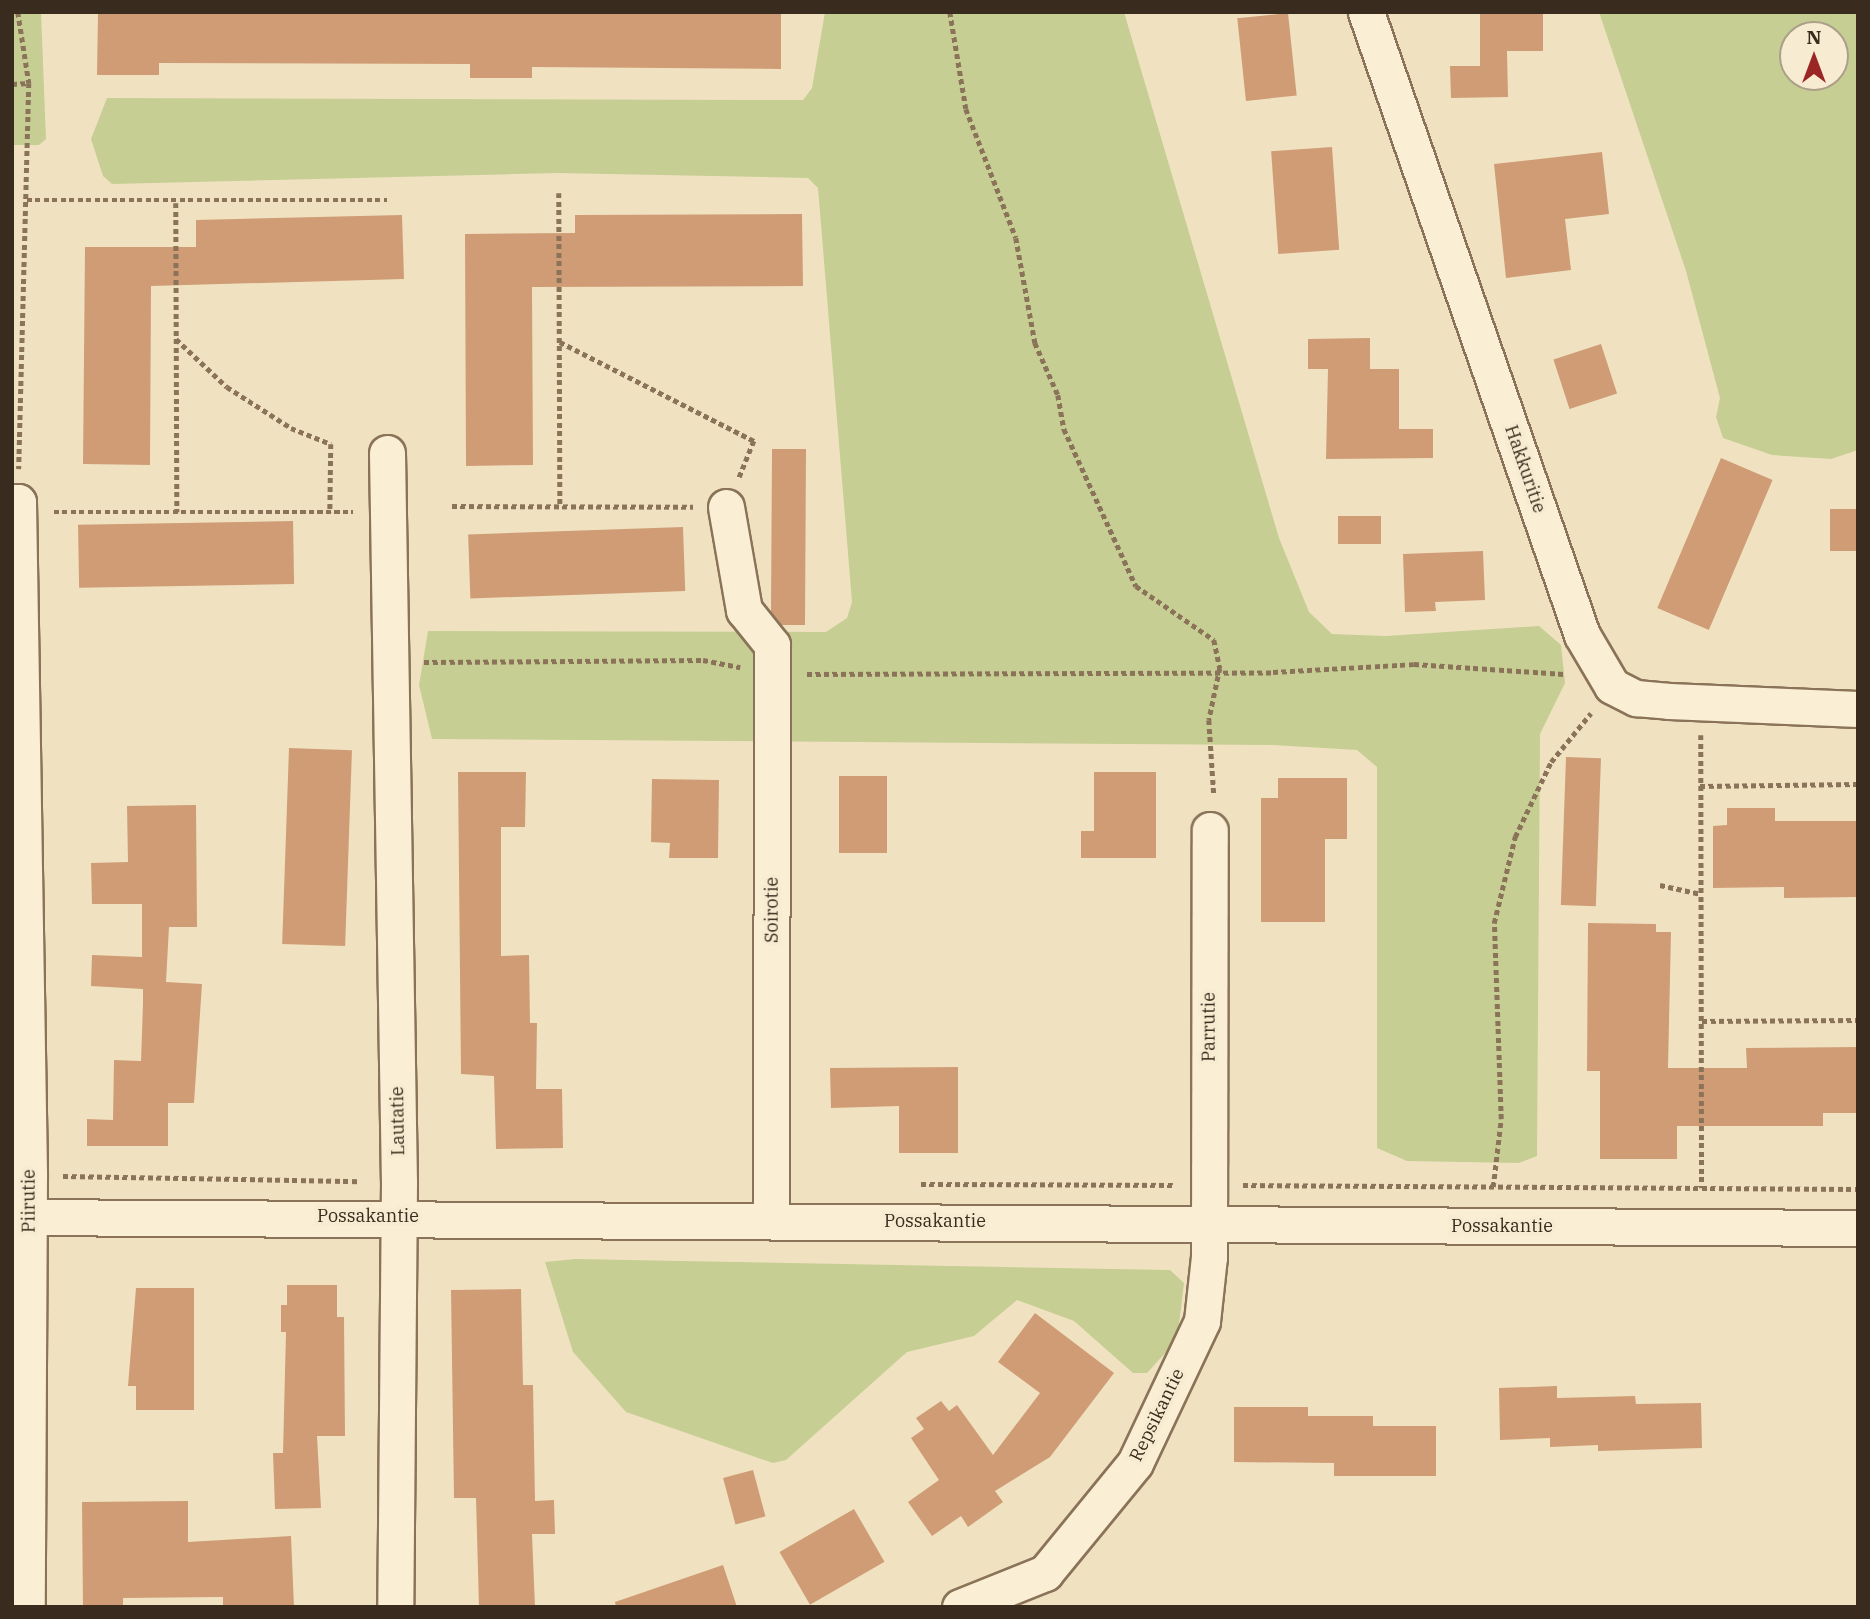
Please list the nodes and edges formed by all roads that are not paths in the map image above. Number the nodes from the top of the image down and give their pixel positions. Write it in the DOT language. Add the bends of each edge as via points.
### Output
graph roads {
  1 [pos="1366,12"];
  2 [pos="387,453"];
  3 [pos="16,505"];
  4 [pos="726,507"];
  5 [pos="1858,709"];
  6 [pos="1210,830"];
  7 [pos="399,1216"];
  8 [pos="21,1217"];
  9 [pos="771,1220"];
  10 [pos="1208,1223"];
  11 [pos="1858,1228"];
  12 [pos="27,1607"];
  13 [pos="395,1607"];
  14 [pos="960,1607"];
  1 -- 5 [label="street, Hakkuritie" via="1582,635 1612,686 1636,698"];
  2 -- 7 [label="street, Lautatie"];
  3 -- 8 [label="street, Piirutie" via="29,1176"];
  4 -- 9 [label="street, Soirotie" via="744,610 772,645"];
  6 -- 10 [label="street, Parrutie"];
  7 -- 8 [label="street, Possakantie"];
  7 -- 9 [label="street, Possakantie"];
  7 -- 13 [label="street, Lautatie"];
  8 -- 12 [label="street, Piirutie"];
  9 -- 10 [label="street, Possakantie"];
  10 -- 11 [label="street, Possakantie"];
  10 -- 14 [label="street, Repsikantie" via="1202,1321 1135,1463 1045,1573"];
}
